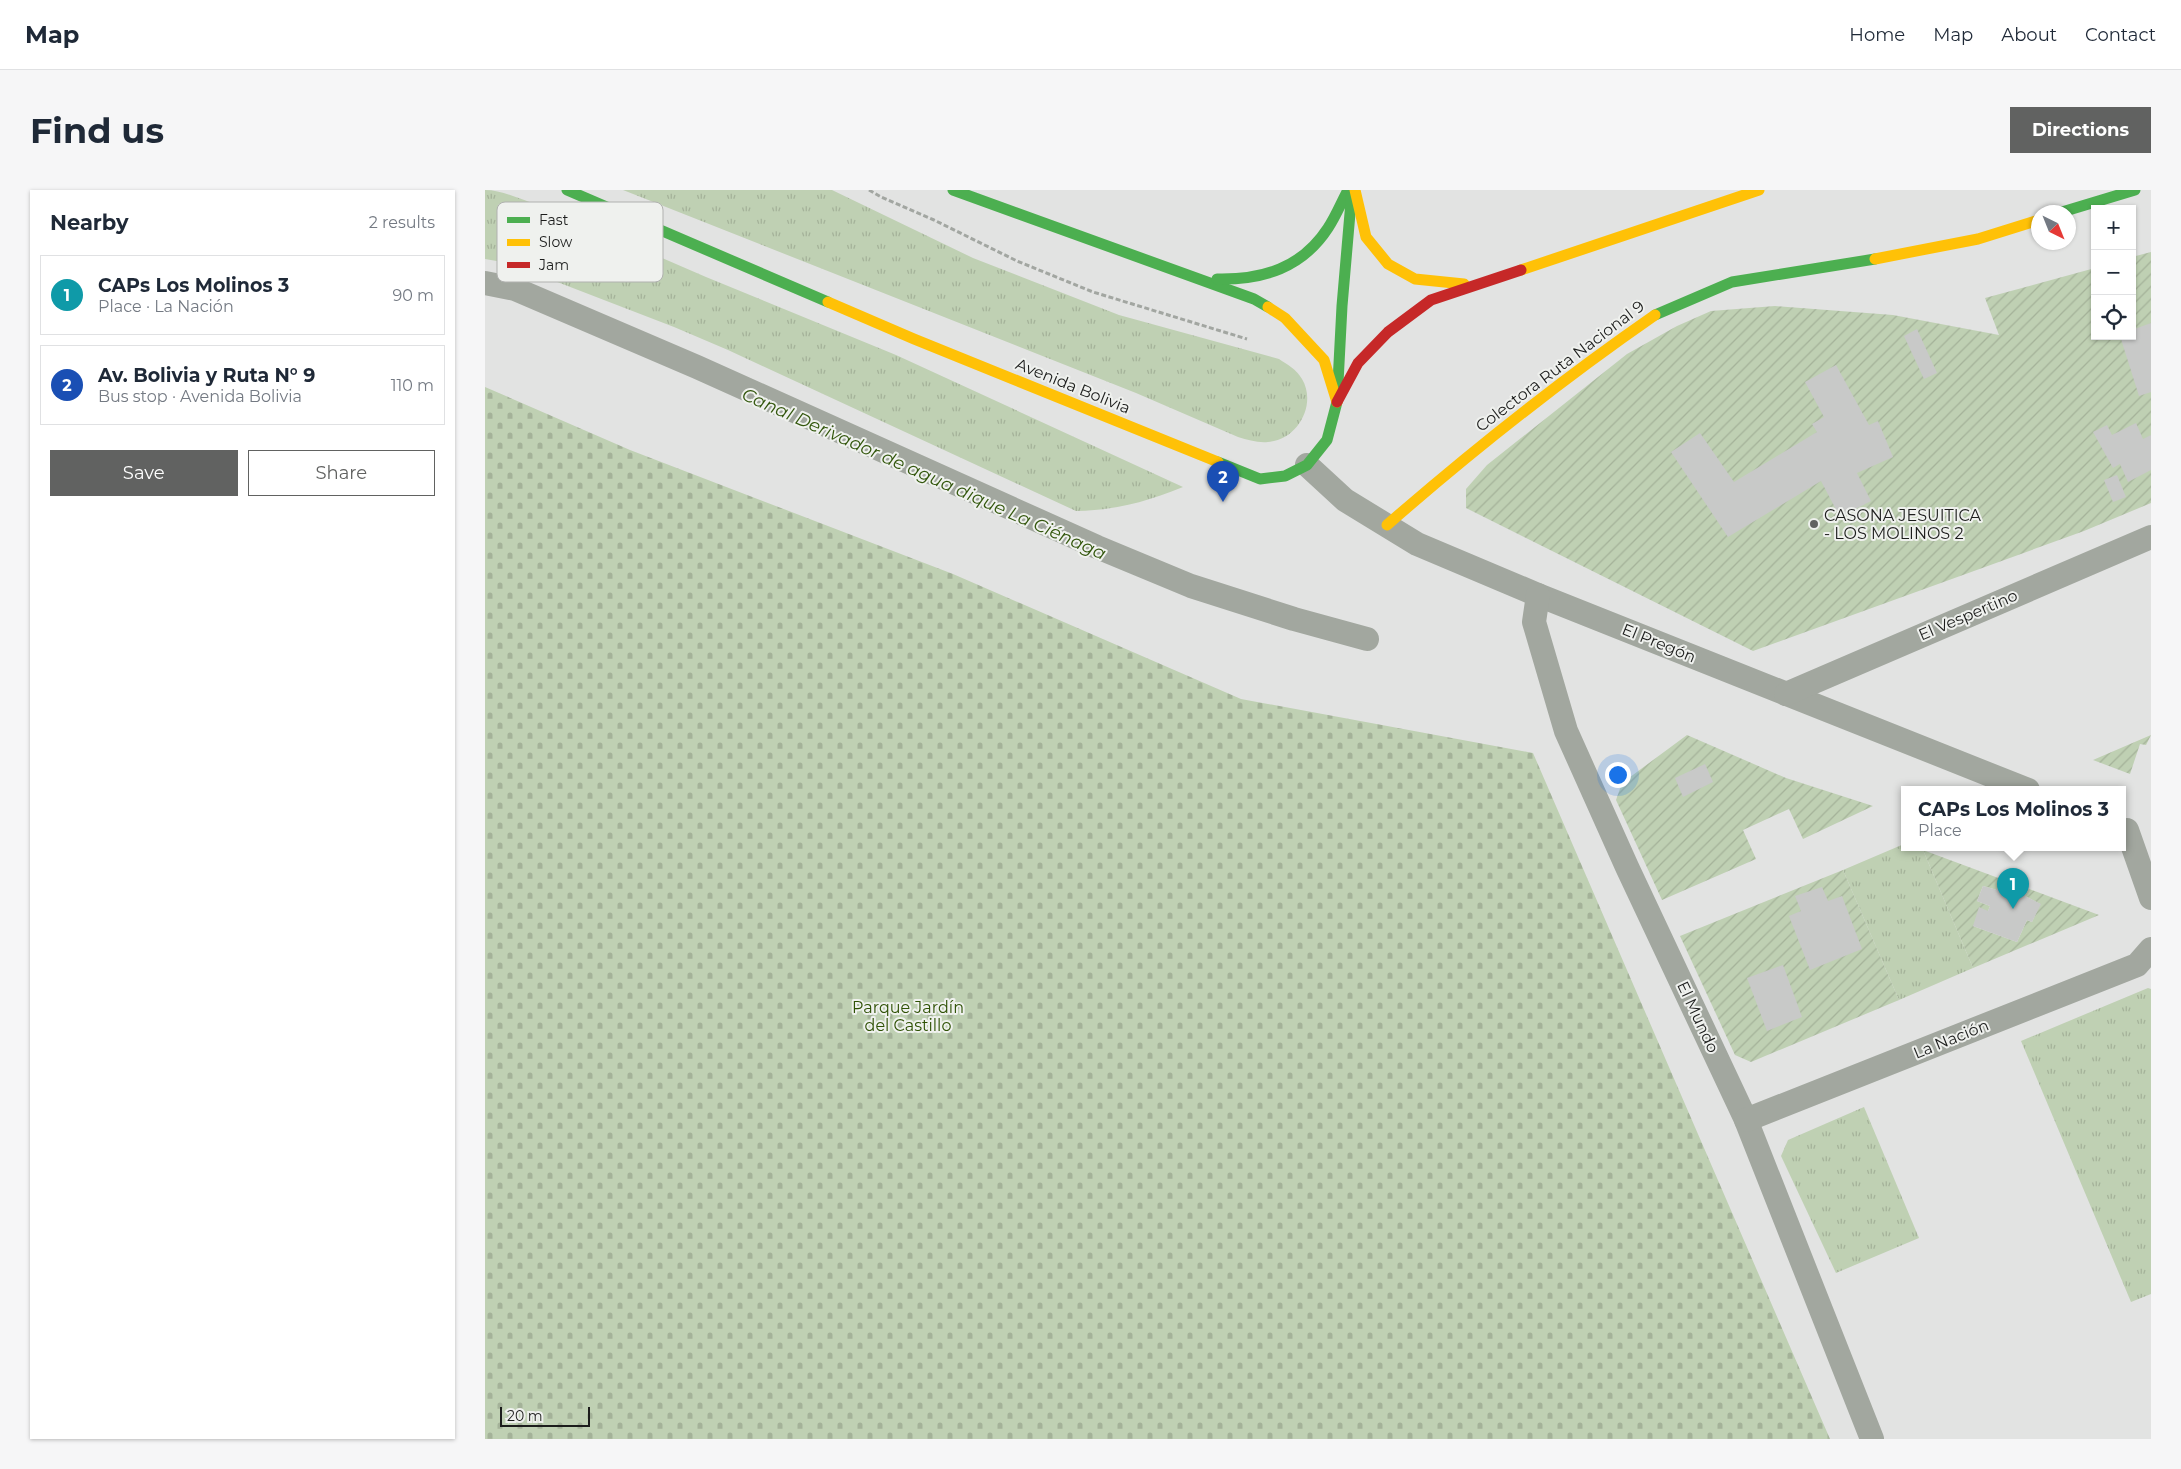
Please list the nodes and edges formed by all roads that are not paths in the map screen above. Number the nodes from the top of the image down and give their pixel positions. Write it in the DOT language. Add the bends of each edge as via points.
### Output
graph roads {
  1 [pos="567,190"];
  2 [pos="953,190"];
  3 [pos="1348,190"];
  4 [pos="1354,190"];
  5 [pos="1759,190"];
  6 [pos="2135,190"];
  7 [pos="595,202"];
  8 [pos="2076,208"];
  9 [pos="2031,222"];
  10 [pos="663,231"];
  11 [pos="1193,278"];
  12 [pos="485,283"];
  13 [pos="1476,284"];
  14 [pos="1337,402"];
  15 [pos="1307,465"];
  16 [pos="1387,525"];
  17 [pos="2151,537"];
  18 [pos="1538,594"];
  19 [pos="1367,639"];
  20 [pos="1786,694"];
  21 [pos="2018,786"];
  22 [pos="2126,830"];
  23 [pos="2126,834"];
  24 [pos="2151,838"];
  25 [pos="2151,898"];
  26 [pos="2151,949"];
  27 [pos="1746,1120"];
  28 [pos="1872,1439"];
  1 -- 7 [label="main road, Avenida Bolivia"];
  2 -- 11 [label="main road"];
  3 -- 11 [label="main road" via="1325,234 1304,256 1277,273 1245,280"];
  4 -- 13 [label="main road" via="1366,237 1388,264 1415,279"];
  4 -- 14 [label="main road, Avenida Bolivia" via="1341,306"];
  5 -- 13 [label="main road"];
  6 -- 8 [label="main road"];
  9 -- 16 [label="main road, Colectora Ruta Nacional 9" via="1959,242 1850,264 1732,282 1659,312 1579,368 1463,458"];
  10 -- 15 [label="main road, Avenida Bolivia" via="914,339 1260,479 1285,476"];
  11 -- 14 [label="main road" via="1254,299 1285,318 1324,360"];
  12 -- 19 [label="street" via="515,289 688,363 1191,586"];
  13 -- 14 [label="main road" via="1431,300 1388,332 1358,363"];
  14 -- 15 [label="main road, Avenida Bolivia" via="1327,440"];
  15 -- 16 [label="street, El Pregón" via="1345,500"];
  16 -- 18 [label="street, El Pregón" via="1417,544"];
  17 -- 20 [label="street, El Vespertino"];
  18 -- 20 [label="street, El Pregón"];
  18 -- 27 [label="street, El Mundo" via="1534,622 1566,731"];
  20 -- 21 [label="street, El Pregón"];
  22 -- 24 [label="street"];
  23 -- 25 [label="street"];
  26 -- 27 [label="street, La Nación" via="2137,965"];
  27 -- 28 [label="street, El Mundo"];
}
